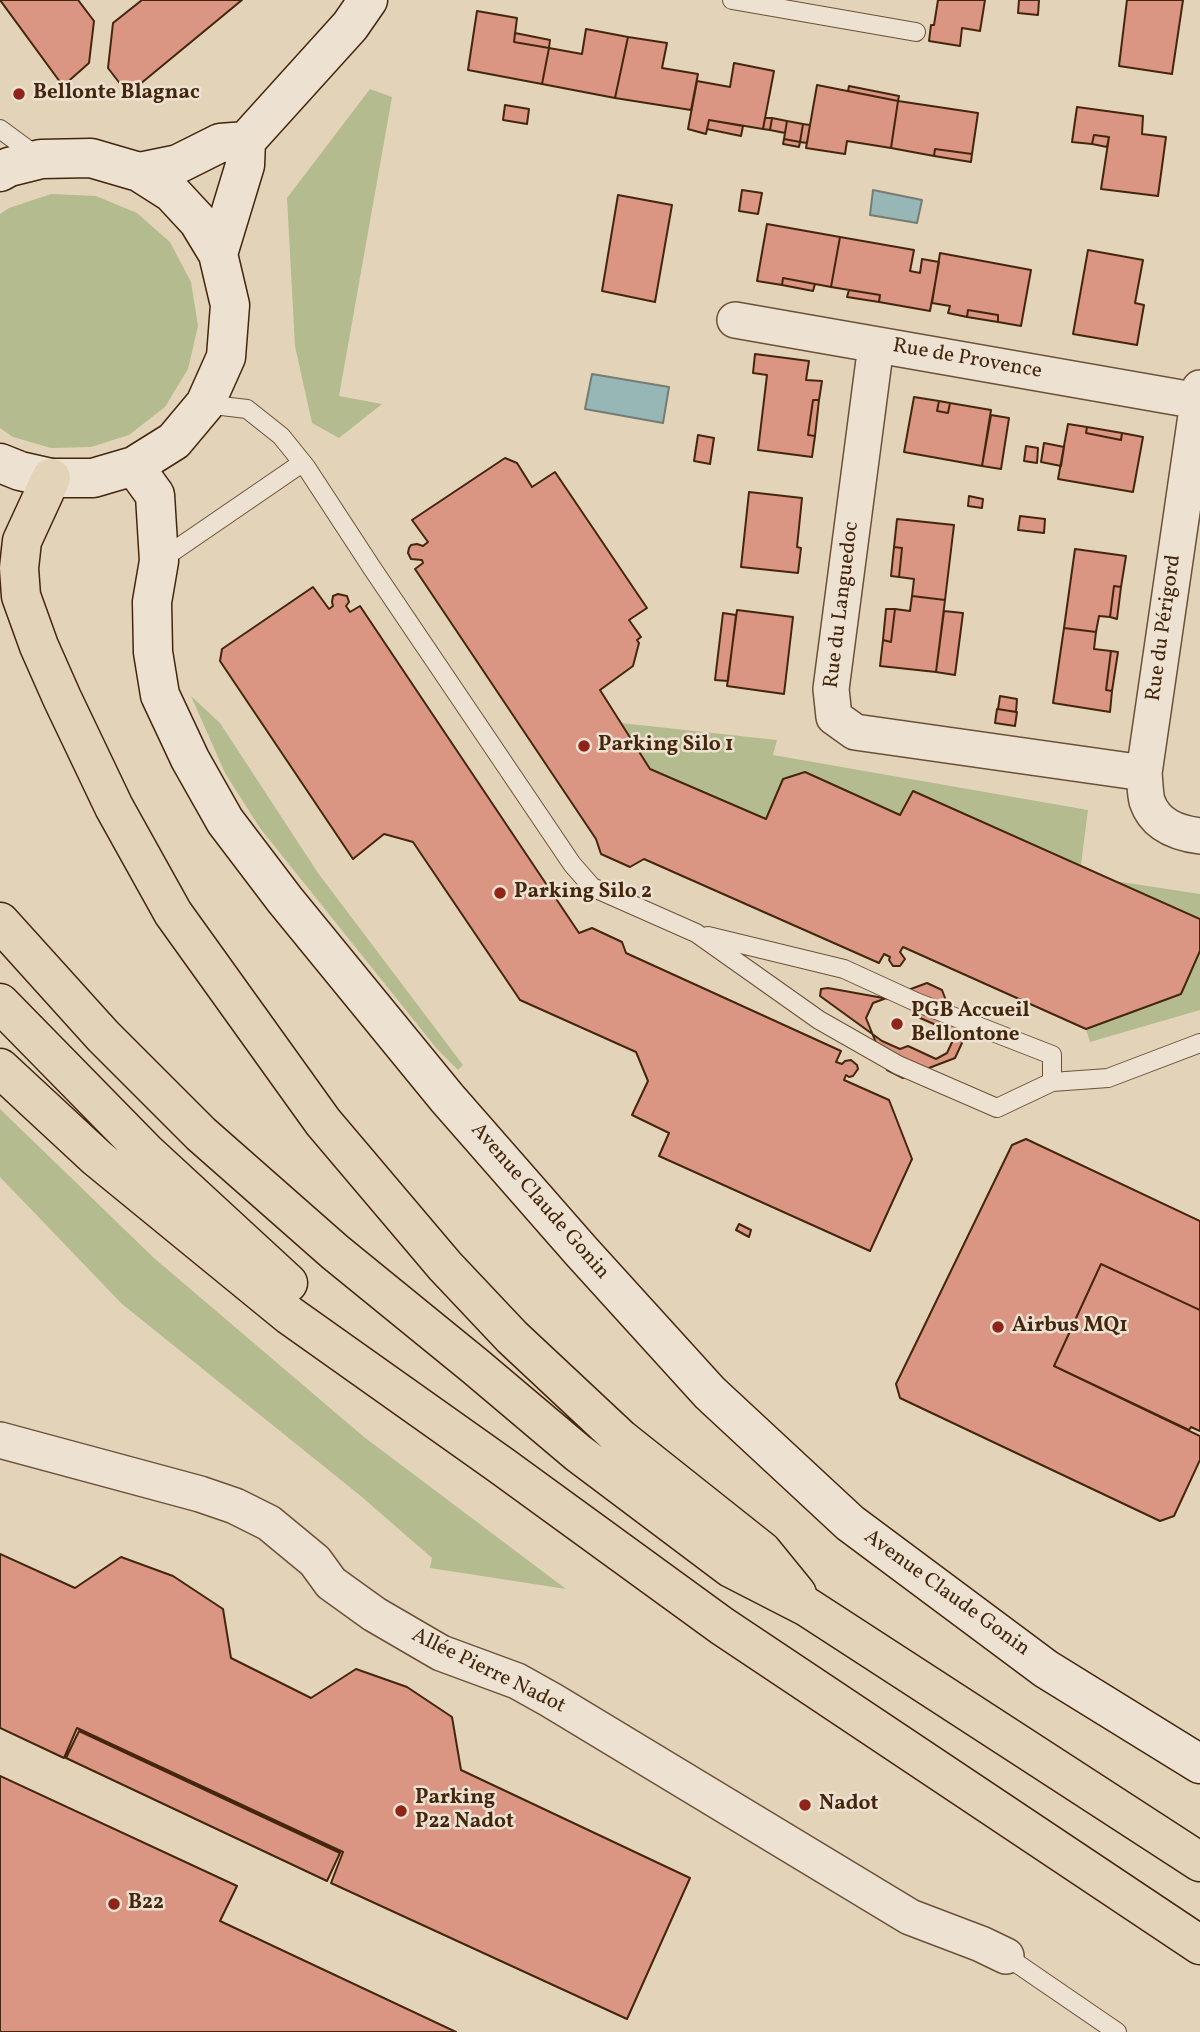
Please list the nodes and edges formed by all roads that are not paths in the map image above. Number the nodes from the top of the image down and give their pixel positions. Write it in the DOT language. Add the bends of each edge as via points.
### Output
graph roads {
  1 [pos="368,0"];
  2 [pos="732,0"];
  3 [pos="755,2"];
  4 [pos="916,32"];
  5 [pos="0,128"];
  6 [pos="246,141"];
  7 [pos="41,159"];
  8 [pos="0,172"];
  9 [pos="139,172"];
  10 [pos="218,254"];
  11 [pos="735,320"];
  12 [pos="876,345"];
  13 [pos="1199,395"];
  14 [pos="205,404"];
  15 [pos="0,463"];
  16 [pos="302,463"];
  17 [pos="134,466"];
  18 [pos="51,478"];
  19 [pos="159,561"];
  20 [pos="1144,773"];
  21 [pos="1200,836"];
  22 [pos="0,922"];
  23 [pos="696,933"];
  24 [pos="0,1003"];
  25 [pos="1200,1043"];
  26 [pos="0,1068"];
  27 [pos="1052,1082"];
  28 [pos="0,1440"];
  29 [pos="502,1466"];
  30 [pos="807,1607"];
  31 [pos="1200,1764"];
  32 [pos="1200,1862"];
  33 [pos="1200,1945"];
  34 [pos="1006,1956"];
  35 [pos="1117,2032"];
  1 -- 6 [label="main road"];
  2 -- 3 [label="lane"];
  3 -- 4 [label="lane"];
  5 -- 7 [label="lane"];
  6 -- 9 [label="main road" via="220,143 178,164"];
  6 -- 10 [label="main road" via="244,165"];
  7 -- 8 [label="main road"];
  7 -- 9 [label="main road" via="91,158"];
  9 -- 10 [label="main road" via="181,202"];
  10 -- 14 [label="main road" via="230,305 226,357"];
  11 -- 12 [label="street, Rue de Provence"];
  12 -- 13 [label="street, Rue de Provence"];
  12 -- 20 [label="street, Rue du Languedoc" via="831,689 834,717 855,732"];
  13 -- 20 [label="street, Rue du Périgord"];
  14 -- 16 [label="lane" via="247,409 281,436"];
  14 -- 17 [label="main road" via="174,441"];
  15 -- 18 [label="main road"];
  16 -- 19 [label="lane"];
  16 -- 23 [label="lane" via="572,864 593,887"];
  17 -- 18 [label="main road" via="93,478"];
  17 -- 19 [label="main road, Avenue Claude Gonin" via="155,495"];
  18 -- 30 [label="highway" via="22,541 21,596 46,663 114,807 173,913 323,1122 445,1266 512,1337 621,1439 762,1551"];
  19 -- 31 [label="main road, Avenue Claude Gonin" via="152,602 153,652 160,695 190,760 233,831 285,900 447,1098 710,1393 850,1523 1046,1668"];
  20 -- 21 [label="street, Rue du Périgord" via="1147,802 1162,824"];
  22 -- 30 [label="highway" via="103,1036 201,1134 335,1252 578,1453 731,1567"];
  23 -- 27 [label="lane" via="844,969 1052,1055"];
  23 -- 27 [label="lane" via="819,1020 898,1065 997,1108"];
  24 -- 29 [label="highway" via="146,1153 321,1313"];
  25 -- 27 [label="lane" via="1108,1078"];
  26 -- 29 [label="highway" via="97,1158 289,1315"];
  28 -- 34 [label="street, Allée Pierre Nadot" via="200,1494 269,1523 315,1562 331,1583 374,1614 441,1653 517,1681 551,1700 910,1917"];
  29 -- 33 [label="highway" via="722,1626"];
  30 -- 32 [label="highway"];
  34 -- 35 [label="lane"];
}
